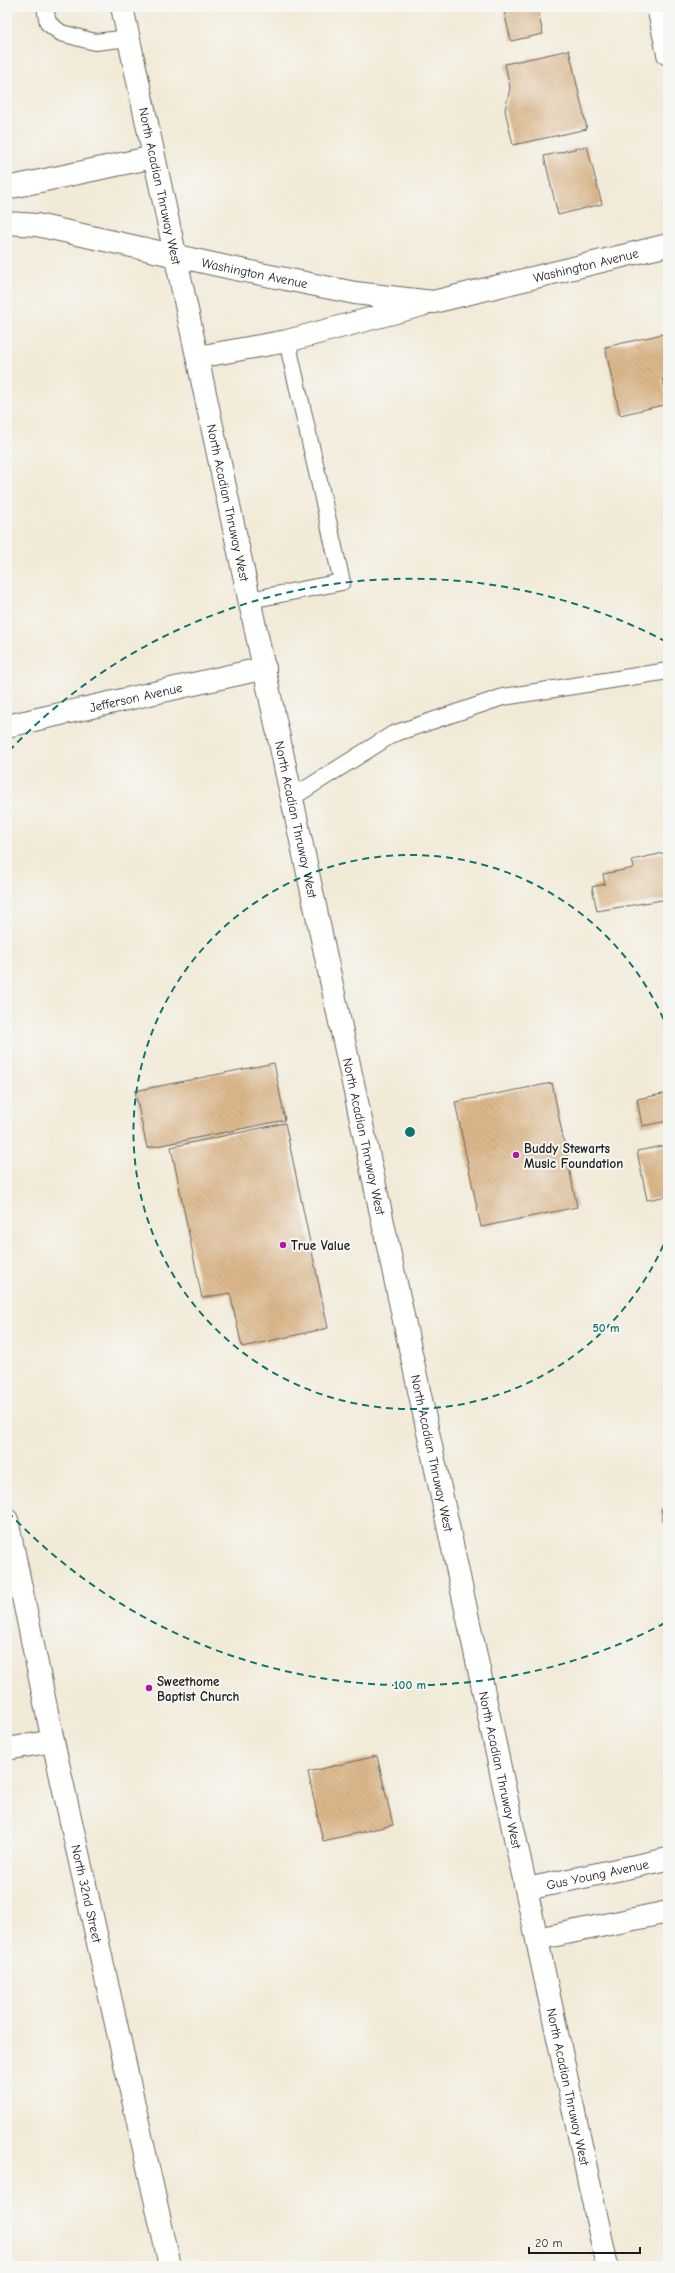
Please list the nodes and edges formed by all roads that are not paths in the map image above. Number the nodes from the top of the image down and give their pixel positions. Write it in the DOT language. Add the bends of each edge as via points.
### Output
graph roads {
  1 [pos="45,7"];
  2 [pos="122,7"];
  3 [pos="658,7"];
  4 [pos="129,38"];
  5 [pos="668,54"];
  6 [pos="154,157"];
  7 [pos="7,188"];
  8 [pos="7,223"];
  9 [pos="668,245"];
  10 [pos="177,256"];
  11 [pos="433,302"];
  12 [pos="287,341"];
  13 [pos="198,357"];
  14 [pos="250,600"];
  15 [pos="265,668"];
  16 [pos="668,671"];
  17 [pos="7,726"];
  18 [pos="292,797"];
  19 [pos="7,1520"];
  20 [pos="53,1741"];
  21 [pos="7,1749"];
  22 [pos="668,1859"];
  23 [pos="527,1889"];
  24 [pos="668,1912"];
  25 [pos="537,1939"];
  26 [pos="170,2266"];
  27 [pos="607,2266"];
  1 -- 4 [label="lane" via="48,23 61,33 95,42"];
  2 -- 4 [label="street, North Acadian Thruway West"];
  3 -- 5 [label="street"];
  4 -- 6 [label="street, North Acadian Thruway West"];
  6 -- 7 [label="street"];
  6 -- 10 [label="street, North Acadian Thruway West"];
  8 -- 10 [label="street, Washington Avenue" via="37,225"];
  9 -- 11 [label="street, Washington Avenue"];
  10 -- 11 [label="street, Washington Avenue" via="355,292"];
  10 -- 13 [label="street, North Acadian Thruway West"];
  11 -- 12 [label="street, Washington Avenue"];
  12 -- 13 [label="street, Washington Avenue"];
  12 -- 14 [label="lane" via="342,582"];
  13 -- 14 [label="street, North Acadian Thruway West"];
  14 -- 15 [label="street, North Acadian Thruway West"];
  15 -- 17 [label="street, Jefferson Avenue"];
  15 -- 18 [label="street, North Acadian Thruway West"];
  16 -- 18 [label="lane" via="503,697 393,734"];
  18 -- 23 [label="street, North Acadian Thruway West"];
  19 -- 20 [label="street, North 32nd Street"];
  20 -- 21 [label="street"];
  20 -- 26 [label="street, North 32nd Street"];
  22 -- 23 [label="street, Gus Young Avenue"];
  23 -- 25 [label="street, North Acadian Thruway West"];
  24 -- 25 [label="street"];
  25 -- 27 [label="street, North Acadian Thruway West"];
}
